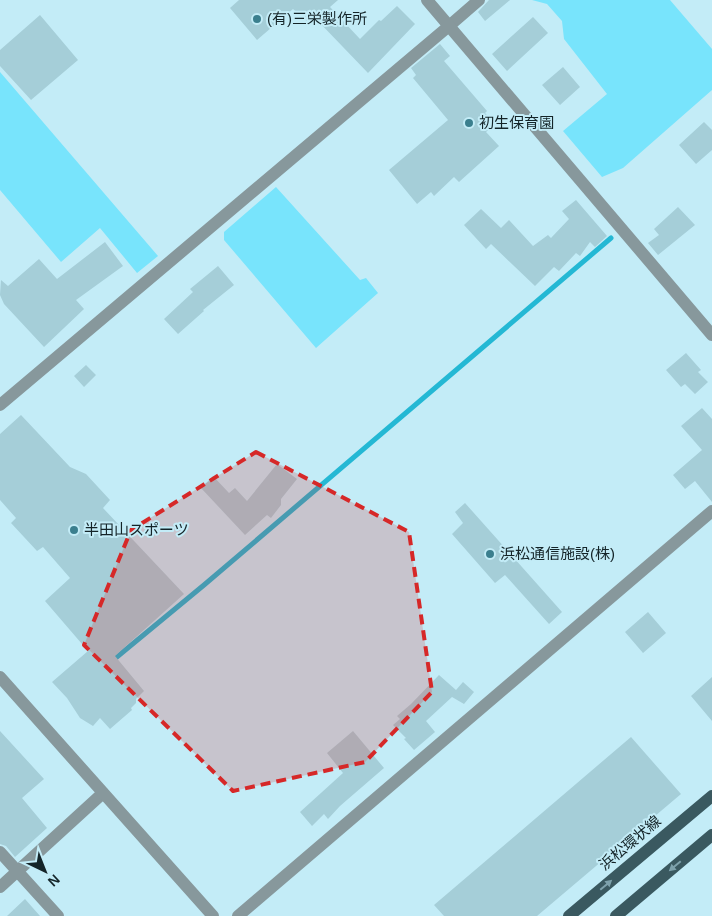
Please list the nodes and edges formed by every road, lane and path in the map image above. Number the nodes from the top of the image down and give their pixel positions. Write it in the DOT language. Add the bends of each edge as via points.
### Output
graph roads {
  1 [pos="427,0"];
  2 [pos="479,0"];
  3 [pos="449,26"];
  4 [pos="712,335"];
  5 [pos="0,405"];
  6 [pos="712,511"];
  7 [pos="0,677"];
  8 [pos="103,792"];
  9 [pos="712,796"];
  10 [pos="712,835"];
  11 [pos="0,852"];
  12 [pos="18,871"];
  13 [pos="0,887"];
  14 [pos="58,916"];
  15 [pos="213,916"];
  16 [pos="238,916"];
  17 [pos="569,916"];
  18 [pos="616,916"];
  1 -- 3 [label="street"];
  2 -- 3 [label="street"];
  3 -- 4 [label="street"];
  3 -- 5 [label="street"];
  6 -- 16 [label="street"];
  7 -- 8 [label="street"];
  8 -- 12 [label="street"];
  8 -- 15 [label="street"];
  17 -- 9 [label="main road, 浜松環状線, one-way"];
  10 -- 18 [label="main road, one-way"];
  11 -- 12 [label="street"];
  12 -- 13 [label="street"];
  12 -- 14 [label="street"];
}
